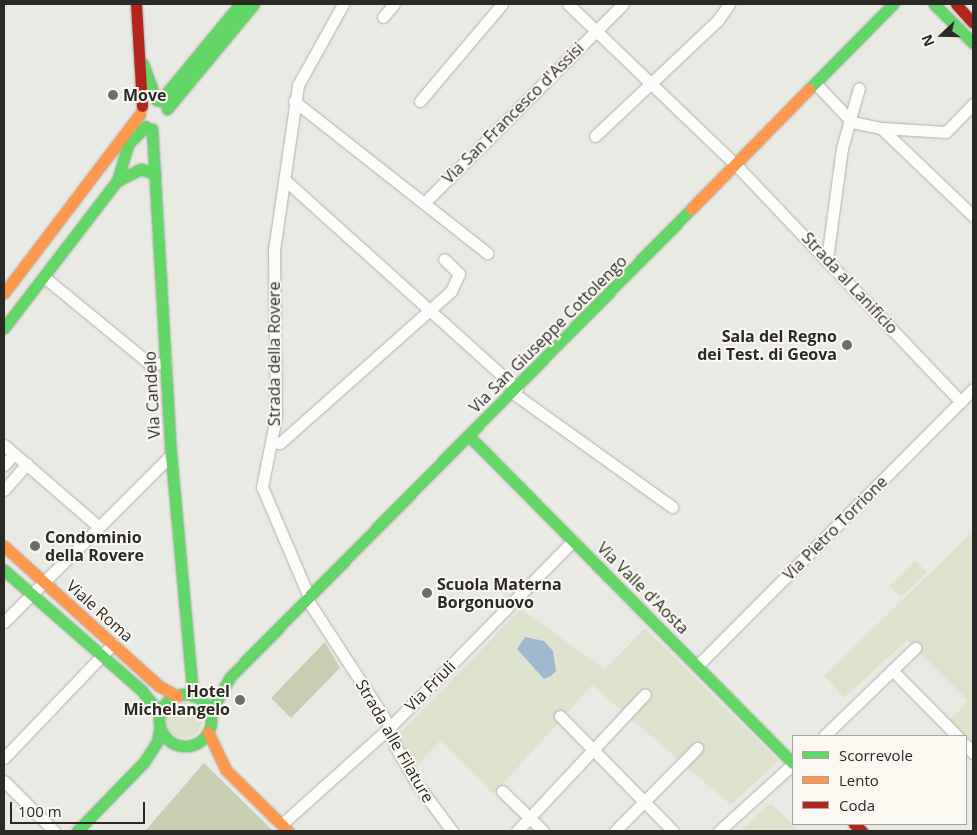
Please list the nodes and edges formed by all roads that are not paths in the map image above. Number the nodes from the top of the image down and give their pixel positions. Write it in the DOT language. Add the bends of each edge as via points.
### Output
graph roads {
  1 [pos="136,4"];
  2 [pos="240,4"];
  3 [pos="254,4"];
  4 [pos="343,4"];
  5 [pos="394,4"];
  6 [pos="502,4"];
  7 [pos="568,4"];
  8 [pos="623,4"];
  9 [pos="729,4"];
  10 [pos="902,4"];
  11 [pos="934,4"];
  12 [pos="956,4"];
  13 [pos="890,8"];
  14 [pos="383,18"];
  15 [pos="973,23"];
  16 [pos="597,28"];
  17 [pos="973,43"];
  18 [pos="142,62"];
  19 [pos="149,74"];
  20 [pos="178,78"];
  21 [pos="654,82"];
  22 [pos="817,85"];
  23 [pos="859,88"];
  24 [pos="294,101"];
  25 [pos="420,101"];
  26 [pos="161,104"];
  27 [pos="973,104"];
  28 [pos="141,110"];
  29 [pos="852,122"];
  30 [pos="157,125"];
  31 [pos="881,128"];
  32 [pos="595,136"];
  33 [pos="737,166"];
  34 [pos="155,174"];
  35 [pos="285,180"];
  36 [pos="117,181"];
  37 [pos="429,198"];
  38 [pos="973,216"];
  39 [pos="487,253"];
  40 [pos="444,259"];
  41 [pos="827,259"];
  42 [pos="44,277"];
  43 [pos="4,293"];
  44 [pos="431,310"];
  45 [pos="4,328"];
  46 [pos="166,363"];
  47 [pos="973,389"];
  48 [pos="515,392"];
  49 [pos="961,402"];
  50 [pos="469,436"];
  51 [pos="273,442"];
  52 [pos="4,444"];
  53 [pos="14,454"];
  54 [pos="171,455"];
  55 [pos="27,464"];
  56 [pos="4,465"];
  57 [pos="4,490"];
  58 [pos="672,507"];
  59 [pos="98,526"];
  60 [pos="573,541"];
  61 [pos="4,546"];
  62 [pos="4,570"];
  63 [pos="44,582"];
  64 [pos="31,594"];
  65 [pos="308,598"];
  66 [pos="4,622"];
  67 [pos="113,644"];
  68 [pos="915,648"];
  69 [pos="102,656"];
  70 [pos="697,666"];
  71 [pos="892,670"];
  72 [pos="230,677"];
  73 [pos="645,694"];
  74 [pos="187,696"];
  75 [pos="160,713"];
  76 [pos="210,713"];
  77 [pos="560,716"];
  78 [pos="160,727"];
  79 [pos="390,727"];
  80 [pos="208,732"];
  81 [pos="825,735"];
  82 [pos="956,735"];
  83 [pos="179,746"];
  84 [pos="697,748"];
  85 [pos="593,750"];
  86 [pos="4,758"];
  87 [pos="144,762"];
  88 [pos="792,763"];
  89 [pos="792,765"];
  90 [pos="226,770"];
  91 [pos="4,781"];
  92 [pos="502,791"];
  93 [pos="644,802"];
  94 [pos="530,818"];
  95 [pos="285,828"];
  96 [pos="54,831"];
  97 [pos="77,831"];
  98 [pos="452,831"];
  99 [pos="518,831"];
  100 [pos="543,831"];
  101 [pos="615,831"];
  102 [pos="673,831"];
  103 [pos="719,831"];
  1 -- 18 [label="street, Via Candelo"];
  2 -- 20 [label="street"];
  3 -- 26 [label="street"];
  4 -- 24 [label="street, Strada della Rovere" via="298,85"];
  5 -- 14 [label="street"];
  6 -- 25 [label="street"];
  7 -- 16 [label="street, Strada al Lanificio"];
  8 -- 16 [label="street, Via San Francesco d'Assisi"];
  9 -- 21 [label="street"];
  10 -- 13 [label="street, Via San Giuseppe Cottolengo"];
  11 -- 17 [label="street"];
  12 -- 15 [label="street"];
  13 -- 22 [label="street, Via San Giuseppe Cottolengo"];
  16 -- 21 [label="street, Strada al Lanificio"];
  16 -- 37 [label="street, Via San Francesco d'Assisi"];
  18 -- 19 [label="street, Via Candelo"];
  18 -- 28 [label="street, Via Candelo"];
  19 -- 20 [label="street"];
  19 -- 26 [label="street, Via Candelo"];
  20 -- 26 [label="street"];
  21 -- 32 [label="street"];
  21 -- 33 [label="street, Strada al Lanificio"];
  22 -- 29 [label="street"];
  22 -- 33 [label="street, Via San Giuseppe Cottolengo"];
  23 -- 29 [label="street"];
  24 -- 35 [label="street, Strada della Rovere"];
  24 -- 39 [label="street"];
  26 -- 28 [label="street"];
  26 -- 30 [label="street, Via Candelo"];
  27 -- 31 [label="street" via="946,132"];
  28 -- 30 [label="street, Via Candelo"];
  28 -- 43 [label="street"];
  29 -- 31 [label="street"];
  29 -- 41 [label="street" via="842,148"];
  30 -- 34 [label="street, Via Candelo"];
  30 -- 36 [label="street" via="128,144"];
  31 -- 38 [label="street"];
  33 -- 41 [label="street, Strada al Lanificio"];
  33 -- 48 [label="street, Via San Giuseppe Cottolengo"];
  34 -- 36 [label="street" via="141,170"];
  34 -- 46 [label="street, Via Candelo"];
  35 -- 44 [label="street"];
  35 -- 51 [label="street, Strada della Rovere" via="274,250"];
  36 -- 42 [label="street"];
  40 -- 44 [label="street" via="458,274 458,283"];
  41 -- 49 [label="street, Strada al Lanificio"];
  42 -- 45 [label="street"];
  42 -- 46 [label="street" via="150,364"];
  44 -- 48 [label="street"];
  44 -- 51 [label="street" via="280,443"];
  46 -- 54 [label="street, Via Candelo"];
  47 -- 49 [label="street, Via Pietro Torrione"];
  48 -- 50 [label="street, Via San Giuseppe Cottolengo"];
  48 -- 58 [label="street"];
  49 -- 70 [label="street, Via Pietro Torrione"];
  50 -- 60 [label="street, Via Valle d'Aosta"];
  50 -- 65 [label="street, Via San Giuseppe Cottolengo"];
  51 -- 65 [label="street, Strada della Rovere" via="262,487"];
  52 -- 53 [label="street"];
  53 -- 55 [label="street"];
  53 -- 56 [label="street"];
  54 -- 59 [label="street"];
  54 -- 74 [label="street, Via Candelo" via="188,659"];
  55 -- 57 [label="street"];
  55 -- 59 [label="street"];
  59 -- 63 [label="street"];
  60 -- 70 [label="street, Via Valle d'Aosta"];
  60 -- 79 [label="street, Via Friuli"];
  61 -- 63 [label="street, Viale Roma"];
  62 -- 64 [label="street, Viale Roma"];
  63 -- 64 [label="street"];
  63 -- 67 [label="street, Viale Roma"];
  64 -- 66 [label="street"];
  64 -- 69 [label="street, Viale Roma"];
  65 -- 72 [label="street, Via San Giuseppe Cottolengo"];
  65 -- 79 [label="street, Strada alle Filature"];
  67 -- 69 [label="street"];
  67 -- 74 [label="street, Viale Roma" via="159,686"];
  68 -- 71 [label="street"];
  69 -- 75 [label="street, Viale Roma"];
  69 -- 86 [label="street"];
  70 -- 88 [label="street, Via Valle d'Aosta"];
  71 -- 81 [label="street"];
  71 -- 82 [label="street"];
  72 -- 74 [label="street, Via San Giuseppe Cottolengo"];
  72 -- 76 [label="street, Via San Giuseppe Cottolengo"];
  73 -- 85 [label="street"];
  74 -- 75 [label="street"];
  74 -- 76 [label="street"];
  75 -- 78 [label="street"];
  76 -- 80 [label="street"];
  77 -- 85 [label="street"];
  78 -- 83 [label="street"];
  78 -- 87 [label="street" via="157,742"];
  79 -- 95 [label="street, Via Friuli"];
  79 -- 98 [label="street, Strada alle Filature" via="395,746 417,784"];
  80 -- 83 [label="street" via="197,743"];
  80 -- 90 [label="street"];
  83 -- 87 [label="street"];
  83 -- 90 [label="street"];
  84 -- 93 [label="street"];
  85 -- 93 [label="street"];
  85 -- 94 [label="street"];
  87 -- 97 [label="street"];
  89 -- 103 [label="street"];
  90 -- 95 [label="street"];
  91 -- 96 [label="street"];
  92 -- 94 [label="street"];
  93 -- 101 [label="street"];
  93 -- 102 [label="street"];
  94 -- 99 [label="street"];
  94 -- 100 [label="street"];
}
